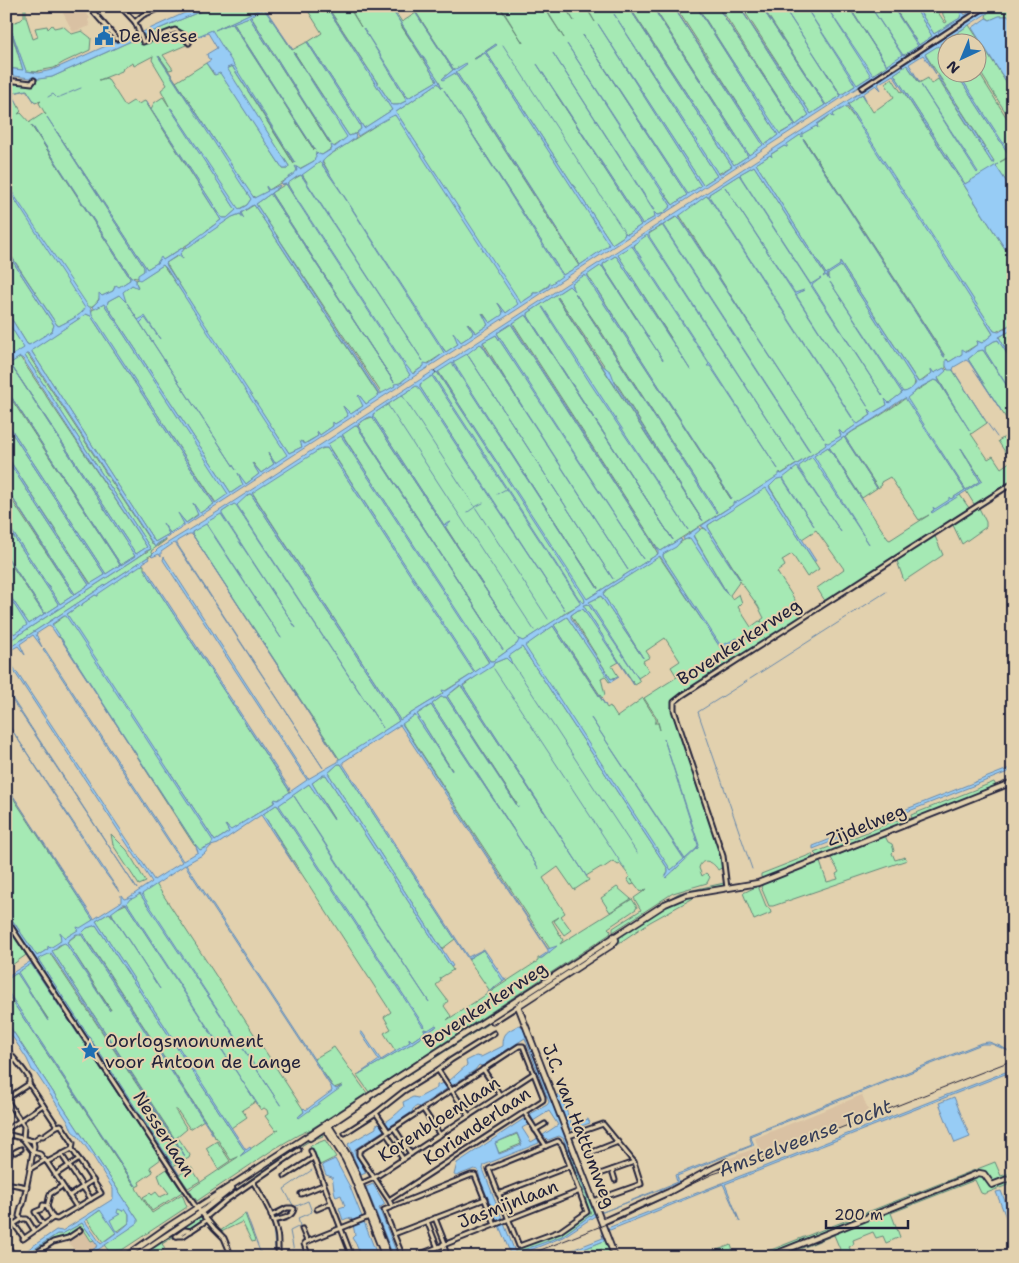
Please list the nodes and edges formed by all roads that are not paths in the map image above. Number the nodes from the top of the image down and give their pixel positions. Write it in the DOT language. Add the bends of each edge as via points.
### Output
graph roads {
  1 [pos="93,6"];
  2 [pos="120,6"];
  3 [pos="165,6"];
  4 [pos="987,6"];
  5 [pos="135,22"];
  6 [pos="117,39"];
  7 [pos="189,44"];
  8 [pos="6,80"];
  9 [pos="34,80"];
  10 [pos="862,88"];
  11 [pos="1013,483"];
  12 [pos="1013,782"];
  13 [pos="727,888"];
  14 [pos="6,920"];
  15 [pos="613,935"];
  16 [pos="518,1006"];
  17 [pos="493,1022"];
  18 [pos="494,1033"];
  19 [pos="6,1048"];
  20 [pos="14,1060"];
  21 [pos="6,1065"];
  22 [pos="483,1069"];
  23 [pos="438,1070"];
  24 [pos="534,1073"];
  25 [pos="29,1084"];
  26 [pos="451,1089"];
  27 [pos="500,1096"];
  28 [pos="6,1099"];
  29 [pos="43,1105"];
  30 [pos="423,1109"];
  31 [pos="524,1112"];
  32 [pos="376,1113"];
  33 [pos="468,1116"];
  34 [pos="21,1120"];
  35 [pos="545,1124"];
  36 [pos="57,1126"];
  37 [pos="326,1126"];
  38 [pos="394,1128"];
  39 [pos="6,1130"];
  40 [pos="535,1130"];
  41 [pos="388,1132"];
  42 [pos="344,1133"];
  43 [pos="6,1134"];
  44 [pos="440,1135"];
  45 [pos="569,1136"];
  46 [pos="23,1138"];
  47 [pos="33,1140"];
  48 [pos="618,1142"];
  49 [pos="546,1146"];
  50 [pos="72,1148"];
  51 [pos="21,1149"];
  52 [pos="299,1150"];
  53 [pos="310,1151"];
  54 [pos="15,1152"];
  55 [pos="33,1152"];
  56 [pos="590,1153"];
  57 [pos="61,1154"];
  58 [pos="411,1154"];
  59 [pos="313,1158"];
  60 [pos="79,1159"];
  61 [pos="403,1159"];
  62 [pos="46,1161"];
  63 [pos="634,1162"];
  64 [pos="726,1162"];
  65 [pos="69,1166"];
  66 [pos="570,1166"];
  67 [pos="30,1169"];
  68 [pos="612,1170"];
  69 [pos="600,1174"];
  70 [pos="55,1175"];
  71 [pos="285,1176"];
  72 [pos="1013,1177"];
  73 [pos="374,1178"];
  74 [pos="93,1180"];
  75 [pos="615,1180"];
  76 [pos="253,1182"];
  77 [pos="6,1183"];
  78 [pos="359,1184"];
  79 [pos="323,1185"];
  80 [pos="62,1186"];
  81 [pos="27,1187"];
  82 [pos="83,1187"];
  83 [pos="580,1191"];
  84 [pos="300,1194"];
  85 [pos="498,1194"];
  86 [pos="69,1196"];
  87 [pos="91,1199"];
  88 [pos="485,1199"];
  89 [pos="389,1200"];
  90 [pos="593,1201"];
  91 [pos="331,1203"];
  92 [pos="48,1206"];
  93 [pos="76,1206"];
  94 [pos="392,1206"];
  95 [pos="317,1209"];
  96 [pos="199,1211"];
  97 [pos="271,1216"];
  98 [pos="371,1216"];
  99 [pos="53,1218"];
  100 [pos="435,1218"];
  101 [pos="22,1219"];
  102 [pos="206,1219"];
  103 [pos="507,1220"];
  104 [pos="273,1221"];
  105 [pos="427,1222"];
  106 [pos="602,1222"];
  107 [pos="14,1224"];
  108 [pos="43,1224"];
  109 [pos="496,1224"];
  110 [pos="340,1228"];
  111 [pos="6,1229"];
  112 [pos="302,1229"];
  113 [pos="34,1230"];
  114 [pos="80,1230"];
  115 [pos="191,1231"];
  116 [pos="394,1234"];
  117 [pos="307,1242"];
  118 [pos="444,1244"];
  119 [pos="437,1246"];
  120 [pos="7,1247"];
  121 [pos="351,1255"];
  122 [pos="14,1256"];
  123 [pos="31,1256"];
  124 [pos="125,1257"];
  125 [pos="134,1257"];
  126 [pos="232,1257"];
  127 [pos="279,1257"];
  128 [pos="309,1257"];
  129 [pos="340,1257"];
  130 [pos="385,1257"];
  131 [pos="389,1257"];
  132 [pos="403,1257"];
  133 [pos="413,1257"];
  134 [pos="448,1257"];
  135 [pos="615,1257"];
  136 [pos="768,1257"];
  1 -- 6 [label="street" via="90,8"];
  2 -- 5 [label="street"];
  3 -- 5 [label="street"];
  4 -- 10 [label="street"];
  5 -- 7 [label="street" via="143,42 175,30"];
  8 -- 9 [label="street" via="32,83"];
  11 -- 13 [label="street, Bovenkerkerweg" via="674,702 722,856"];
  12 -- 13 [label="main road, Zijdelweg" via="758,882"];
  13 -- 15 [label="main road, Bovenkerkerweg" via="677,898"];
  14 -- 96 [label="street, Nesserlaan"];
  15 -- 16 [label="main road, Bovenkerkerweg" via="616,940 612,946"];
  15 -- 37 [label="main road, Bovenkerkerweg"];
  16 -- 17 [label="street, Bovenkerkerweg"];
  16 -- 45 [label="main road, J.C. van Hattumweg"];
  18 -- 23 [label="street"];
  19 -- 20 [label="street"];
  20 -- 21 [label="street"];
  20 -- 25 [label="street" via="30,1078"];
  22 -- 24 [label="street, Korianderlaan" via="521,1045"];
  22 -- 26 [label="street, Korianderlaan"];
  22 -- 27 [label="street, Korianderlaan"];
  23 -- 26 [label="street"];
  23 -- 32 [label="street"];
  24 -- 27 [label="street, Korenbloemlaan"];
  24 -- 31 [label="street, Korianderlaan" via="544,1099"];
  25 -- 28 [label="street"];
  25 -- 29 [label="street"];
  26 -- 30 [label="street, Korianderlaan"];
  26 -- 33 [label="street, Korianderlaan"];
  27 -- 33 [label="street, Korenbloemlaan"];
  28 -- 34 [label="street"];
  29 -- 34 [label="street"];
  29 -- 36 [label="street"];
  30 -- 38 [label="street, Korianderlaan"];
  30 -- 44 [label="street, Korianderlaan"];
  31 -- 40 [label="street"];
  31 -- 89 [label="street, Korianderlaan"];
  32 -- 41 [label="street"];
  32 -- 42 [label="street"];
  33 -- 44 [label="street, Korenbloemlaan"];
  34 -- 39 [label="street"];
  34 -- 46 [label="street"];
  35 -- 40 [label="street"];
  36 -- 47 [label="street"];
  36 -- 50 [label="street" via="62,1125 73,1143"];
  37 -- 78 [label="main road"];
  37 -- 96 [label="main road, Bovenkerkerweg"];
  38 -- 41 [label="street, Korianderlaan"];
  38 -- 58 [label="street, Korianderlaan"];
  40 -- 49 [label="street"];
  41 -- 61 [label="street, Korianderlaan"];
  41 -- 73 [label="street, Korianderlaan" via="359,1151"];
  43 -- 46 [label="street"];
  44 -- 58 [label="street, Korenbloemlaan"];
  45 -- 48 [label="street" via="603,1124"];
  45 -- 90 [label="main road, J.C. van Hattumweg"];
  46 -- 47 [label="street"];
  46 -- 55 [label="street"];
  47 -- 55 [label="street"];
  48 -- 56 [label="street"];
  48 -- 63 [label="street"];
  49 -- 66 [label="street" via="560,1142"];
  49 -- 85 [label="street" via="488,1169"];
  50 -- 57 [label="street"];
  50 -- 60 [label="street"];
  51 -- 54 [label="street"];
  52 -- 76 [label="street"];
  53 -- 59 [label="street"];
  55 -- 62 [label="street"];
  55 -- 67 [label="street"];
  57 -- 62 [label="street"];
  57 -- 65 [label="street"];
  58 -- 61 [label="street, Korenbloemlaan"];
  59 -- 71 [label="street"];
  59 -- 79 [label="street"];
  60 -- 65 [label="street"];
  60 -- 74 [label="street"];
  61 -- 73 [label="street, Korenbloemlaan"];
  62 -- 67 [label="street"];
  62 -- 70 [label="street"];
  63 -- 68 [label="street"];
  63 -- 90 [label="street" via="641,1184"];
  64 -- 106 [label="main road"];
  65 -- 70 [label="street"];
  65 -- 82 [label="street"];
  66 -- 83 [label="street"];
  66 -- 85 [label="street"];
  67 -- 81 [label="street"];
  68 -- 69 [label="street"];
  68 -- 75 [label="street"];
  70 -- 80 [label="street"];
  72 -- 136 [label="main road" via="992,1185 979,1172"];
  73 -- 78 [label="street, Korenbloemlaan"];
  73 -- 89 [label="street, Korianderlaan"];
  74 -- 82 [label="street"];
  74 -- 87 [label="street" via="101,1193"];
  76 -- 97 [label="street"];
  76 -- 102 [label="street"];
  77 -- 81 [label="street"];
  78 -- 98 [label="main road"];
  79 -- 84 [label="street"];
  79 -- 91 [label="street"];
  80 -- 86 [label="street"];
  80 -- 92 [label="street" via="50,1194"];
  81 -- 101 [label="street" via="19,1216"];
  82 -- 86 [label="street"];
  82 -- 87 [label="street"];
  83 -- 103 [label="street, Jasmijnlaan"];
  83 -- 103 [label="street" via="588,1212 560,1231 519,1246"];
  85 -- 103 [label="street"];
  86 -- 93 [label="street"];
  87 -- 93 [label="street"];
  88 -- 94 [label="street" via="475,1175"];
  88 -- 100 [label="street"];
  88 -- 109 [label="street"];
  89 -- 94 [label="street, Korianderlaan"];
  90 -- 106 [label="main road, J.C. van Hattumweg"];
  91 -- 95 [label="street"];
  91 -- 110 [label="street"];
  92 -- 99 [label="street"];
  92 -- 108 [label="street" via="43,1205 35,1212"];
  93 -- 99 [label="street" via="57,1219"];
  94 -- 116 [label="street" via="384,1210"];
  96 -- 102 [label="street"];
  96 -- 124 [label="main road, Bovenkerkerweg"];
  96 -- 125 [label="main road, Bovenkerkerweg"];
  97 -- 104 [label="street"];
  97 -- 104 [label="street" via="287,1208 294,1209 289,1216"];
  98 -- 110 [label="street"];
  98 -- 130 [label="main road"];
  98 -- 131 [label="main road"];
  99 -- 108 [label="street"];
  100 -- 105 [label="street"];
  100 -- 118 [label="street, Jasmijnlaan"];
  101 -- 107 [label="street"];
  101 -- 113 [label="street" via="27,1219"];
  102 -- 115 [label="street"];
  102 -- 126 [label="street" via="224,1238"];
  103 -- 109 [label="street, Jasmijnlaan"];
  104 -- 127 [label="street"];
  105 -- 116 [label="street"];
  105 -- 119 [label="street"];
  106 -- 135 [label="main road, J.C. van Hattumweg"];
  107 -- 111 [label="street"];
  107 -- 113 [label="street" via="23,1238"];
  108 -- 113 [label="street"];
  109 -- 118 [label="street, Jasmijnlaan"];
  110 -- 117 [label="street"];
  110 -- 121 [label="street"];
  112 -- 117 [label="street"];
  114 -- 123 [label="street"];
  116 -- 132 [label="street"];
  117 -- 128 [label="street" via="304,1244"];
  118 -- 119 [label="street, Jasmijnlaan"];
  118 -- 134 [label="street"];
  119 -- 133 [label="street, Jasmijnlaan"];
  120 -- 122 [label="main road"];
  121 -- 129 [label="street"];
}
